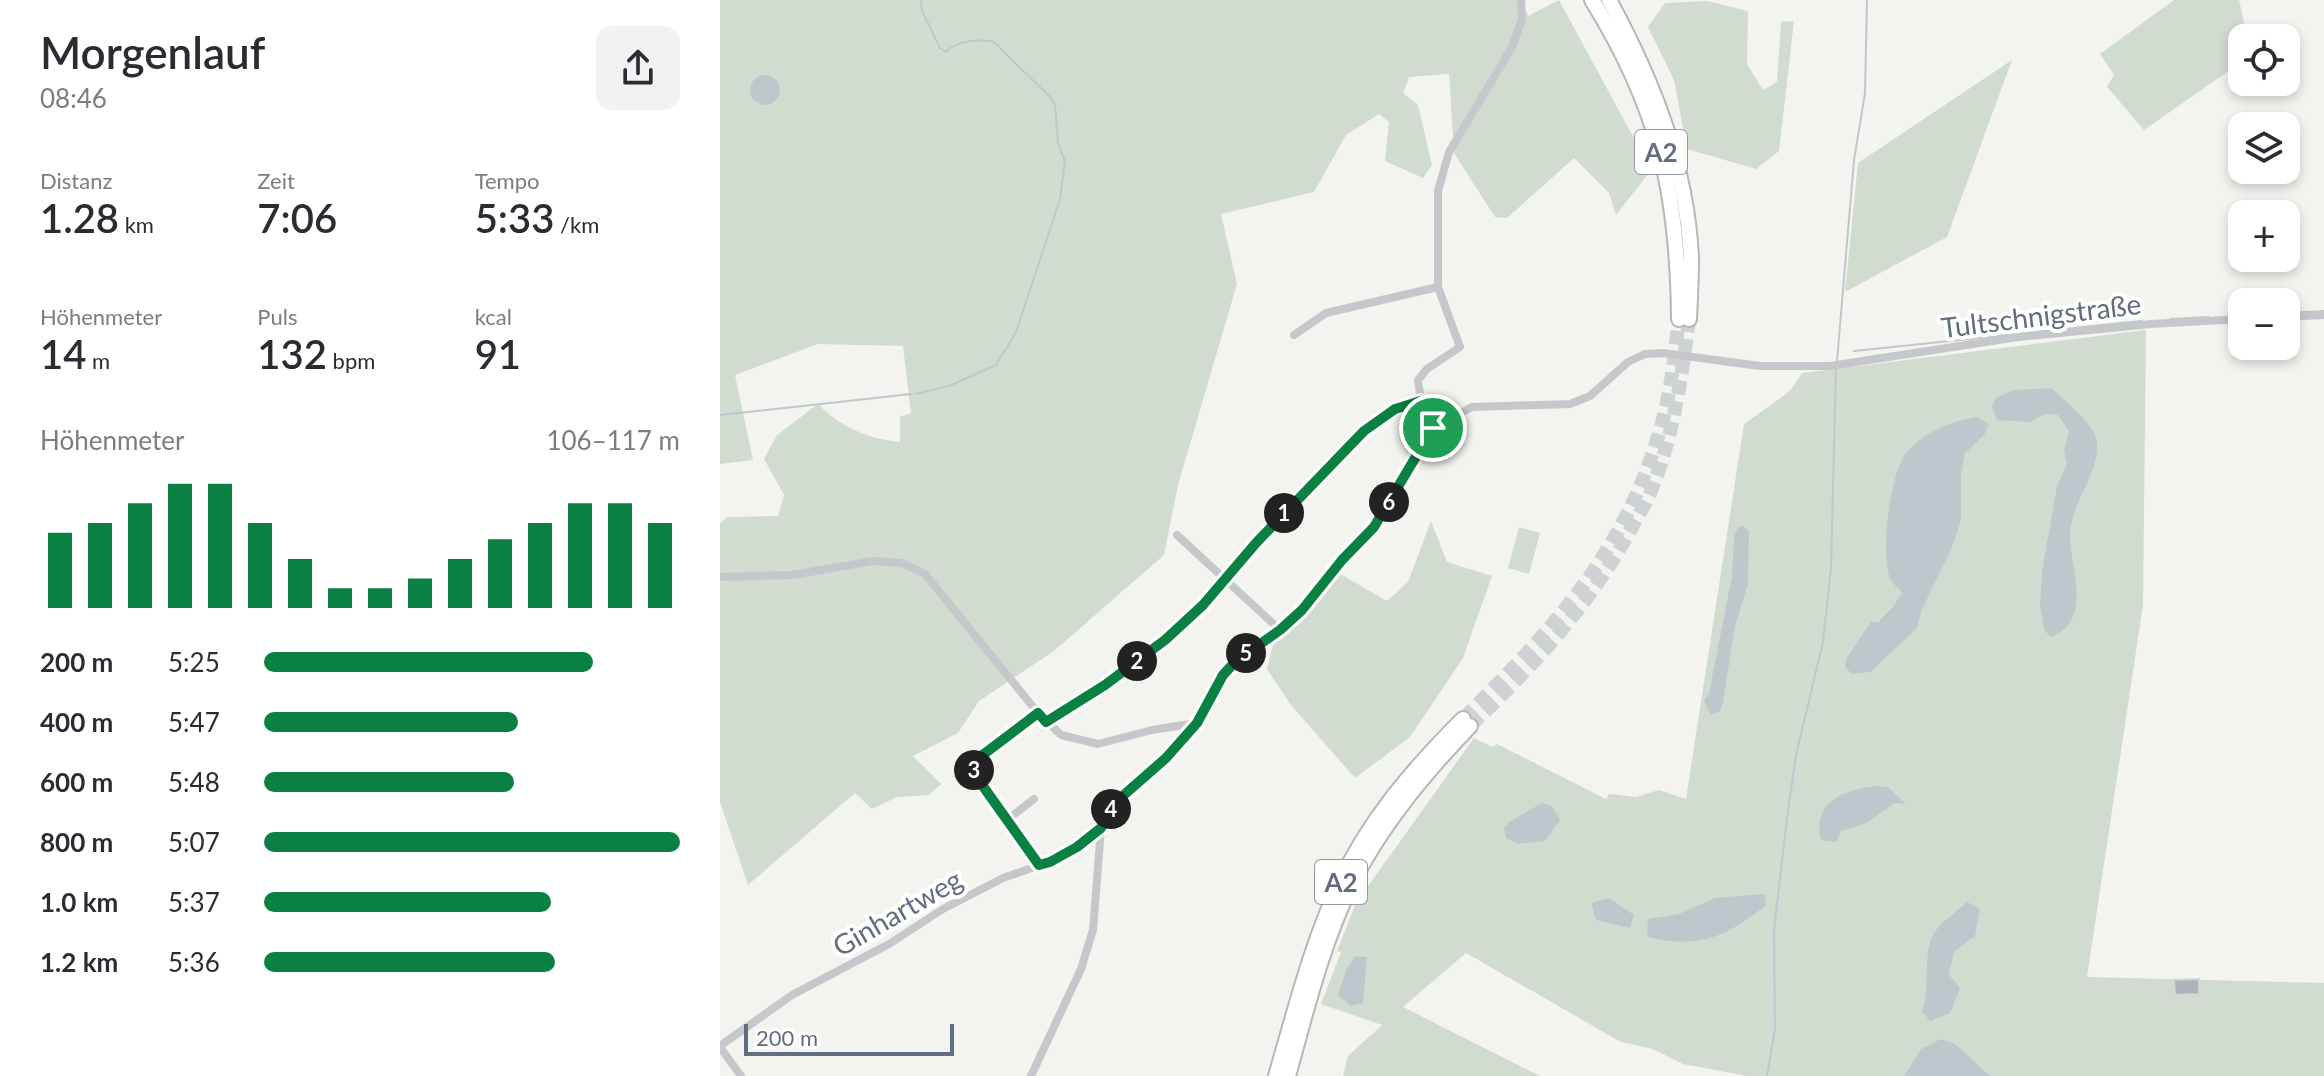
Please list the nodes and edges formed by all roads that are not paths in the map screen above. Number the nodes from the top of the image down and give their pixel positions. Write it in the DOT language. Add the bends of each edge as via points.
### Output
graph roads {
  1 [pos="1521,0"];
  2 [pos="1592,0"];
  3 [pos="1609,0"];
  4 [pos="1438,287"];
  5 [pos="2324,315"];
  6 [pos="2300,316"];
  7 [pos="2228,320"];
  8 [pos="1294,335"];
  9 [pos="1421,401"];
  10 [pos="1433,428"];
  11 [pos="1177,535"];
  12 [pos="720,577"];
  13 [pos="1225,581"];
  14 [pos="1280,630"];
  15 [pos="1038,713"];
  16 [pos="1046,722"];
  17 [pos="1197,723"];
  18 [pos="1034,799"];
  19 [pos="1007,820"];
  20 [pos="1101,828"];
  21 [pos="1039,865"];
  22 [pos="720,1047"];
  23 [pos="741,1076"];
  24 [pos="1031,1076"];
  25 [pos="1276,1076"];
  26 [pos="1288,1076"];
  1 -- 4 [label="street" via="1522,19 1512,47 1449,152 1438,191"];
  2 -- 3 [label="highway, A2" via="1639,85 1663,159 1673,203 1684,319 1691,256 1678,174 1648,79"];
  4 -- 8 [label="street" via="1326,313"];
  4 -- 9 [label="street" via="1460,347 1418,380"];
  5 -- 6 [label="street"];
  7 -- 10 [label="street, Tultschnigstraße" via="2018,337 1830,366 1760,366 1645,354 1590,396 1570,404 1472,407"];
  9 -- 10 [label="street"];
  9 -- 13 [label="street" via="1395,409 1364,431"];
  10 -- 14 [label="street" via="1374,527"];
  11 -- 13 [label="street"];
  12 -- 15 [label="street" via="792,575 873,561 902,563 925,574"];
  13 -- 14 [label="street"];
  13 -- 16 [label="street" via="1165,640"];
  14 -- 17 [label="street" via="1228,670"];
  15 -- 16 [label="street"];
  15 -- 19 [label="street" via="974,763 975,775"];
  16 -- 17 [label="street" via="1066,737 1098,744"];
  17 -- 20 [label="street" via="1117,801"];
  18 -- 19 [label="street"];
  19 -- 21 [label="street"];
  20 -- 21 [label="street, Ginhartweg" via="1068,853"];
  20 -- 24 [label="street" via="1093,930 1081,969"];
  21 -- 22 [label="street, Ginhartweg" via="943,909 792,995"];
  22 -- 23 [label="street"];
  25 -- 26 [label="highway, A2" via="1308,966 1341,882 1387,805 1434,747 1466,722 1398,808 1353,882 1328,941"];
}
